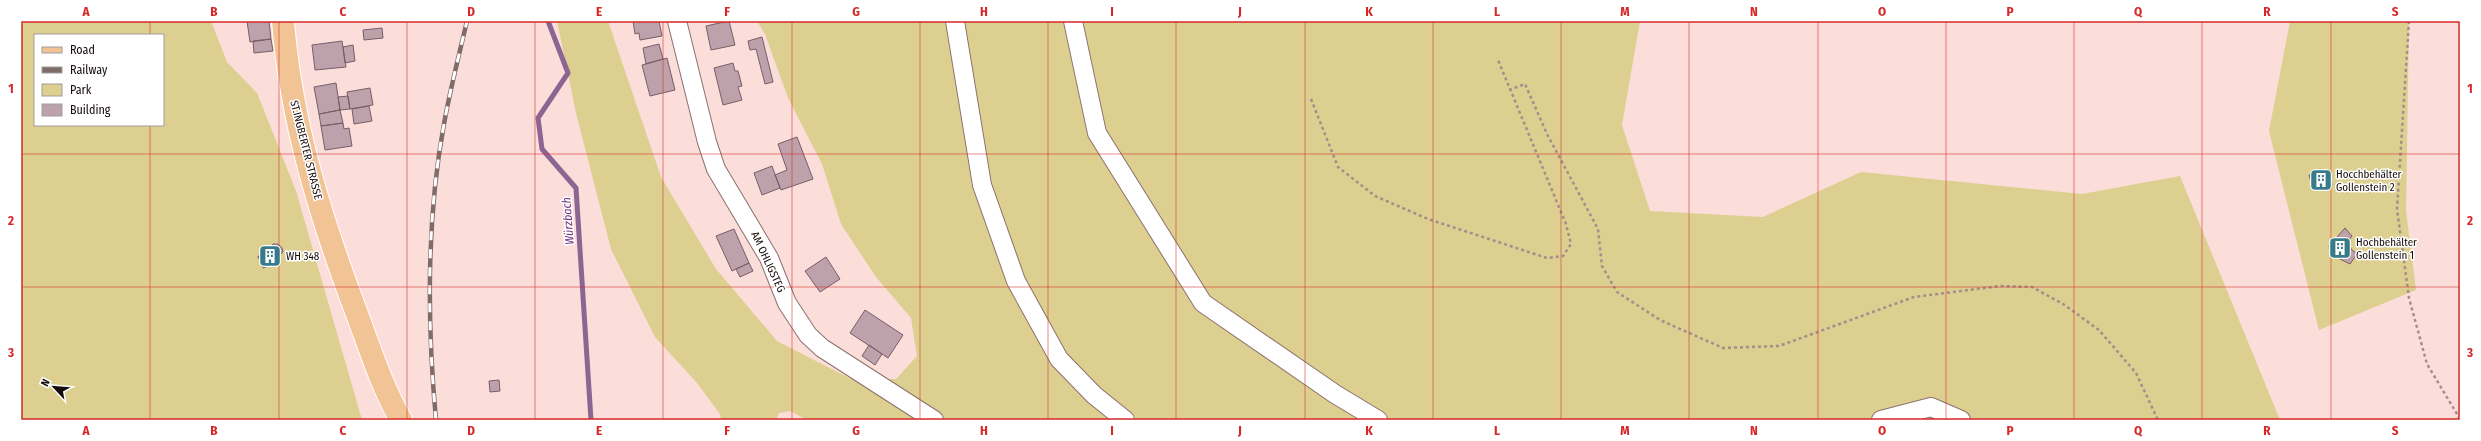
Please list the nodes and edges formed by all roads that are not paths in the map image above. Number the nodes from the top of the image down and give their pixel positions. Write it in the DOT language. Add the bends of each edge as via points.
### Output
graph roads {
  1 [pos="283,21"];
  2 [pos="677,21"];
  3 [pos="955,21"];
  4 [pos="1073,21"];
  5 [pos="401,420"];
  6 [pos="934,420"];
  7 [pos="1125,420"];
  8 [pos="1378,420"];
  9 [pos="1881,420"];
  10 [pos="1962,420"];
  1 -- 5 [label="main road, ST.INGBERTER STRASSE" via="286,64 296,117 322,214 382,382"];
  2 -- 6 [label="lane, AM OHLIGSTEG" via="716,170 769,258 787,303 808,335 822,348"];
  3 -- 7 [label="lane" via="982,185 1016,281 1059,360 1094,395"];
  4 -- 8 [label="lane" via="1097,133 1203,303 1335,394"];
  9 -- 10 [label="lane" via="1931,407"];
}
